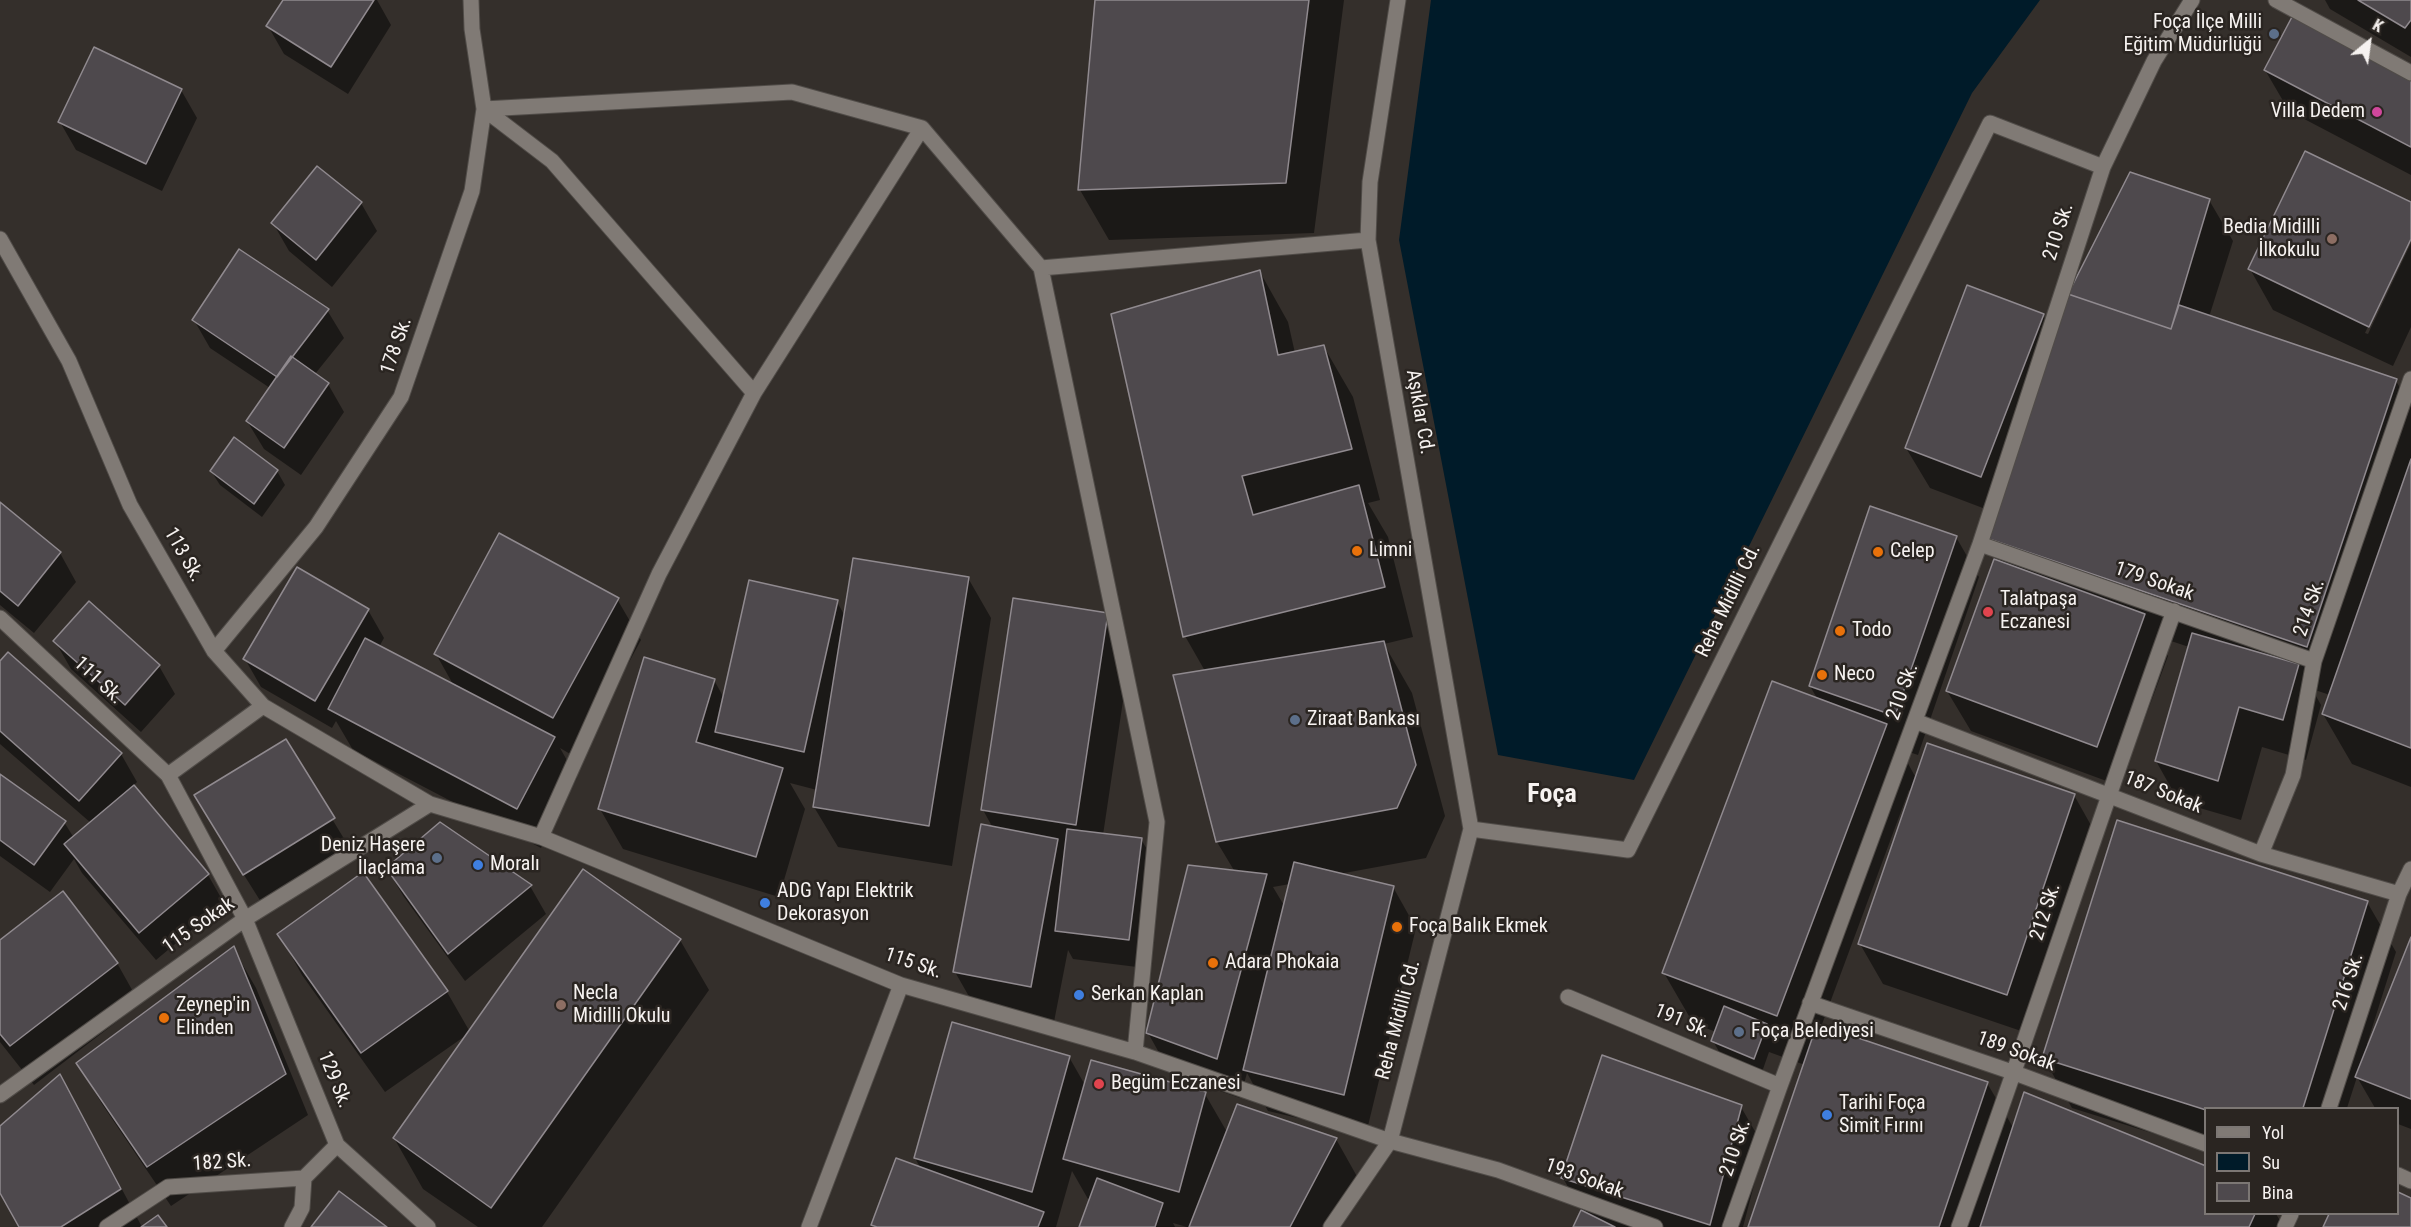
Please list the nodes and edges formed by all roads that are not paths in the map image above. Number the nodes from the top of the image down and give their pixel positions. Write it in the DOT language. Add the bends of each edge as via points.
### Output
graph roads {
  1 [pos="471,0"];
  2 [pos="1398,0"];
  3 [pos="2192,0"];
  4 [pos="2276,0"];
  5 [pos="2411,73"];
  6 [pos="484,109"];
  7 [pos="922,128"];
  8 [pos="2103,167"];
  9 [pos="0,240"];
  10 [pos="1368,240"];
  11 [pos="1041,268"];
  12 [pos="2411,379"];
  13 [pos="754,393"];
  14 [pos="1980,544"];
  15 [pos="2174,611"];
  16 [pos="0,618"];
  17 [pos="214,651"];
  18 [pos="2314,661"];
  19 [pos="263,706"];
  20 [pos="1915,721"];
  21 [pos="168,775"];
  22 [pos="2108,793"];
  23 [pos="430,804"];
  24 [pos="1471,829"];
  25 [pos="541,837"];
  26 [pos="2261,854"];
  27 [pos="2411,869"];
  28 [pos="2399,894"];
  29 [pos="245,919"];
  30 [pos="901,985"];
  31 [pos="1568,997"];
  32 [pos="1810,1003"];
  33 [pos="1135,1052"];
  34 [pos="2014,1073"];
  35 [pos="1780,1086"];
  36 [pos="0,1095"];
  37 [pos="2329,1107"];
  38 [pos="1390,1141"];
  39 [pos="337,1144"];
  40 [pos="2204,1144"];
  41 [pos="304,1178"];
  42 [pos="107,1227"];
  43 [pos="292,1227"];
  44 [pos="428,1227"];
  45 [pos="809,1227"];
  46 [pos="1331,1227"];
  47 [pos="1655,1227"];
  48 [pos="1730,1227"];
  49 [pos="1959,1227"];
  1 -- 6 [label="street, 178 Sk."];
  2 -- 10 [label="street, Aşıklar Cd." via="1370,182"];
  3 -- 8 [label="street" via="2154,60"];
  4 -- 5 [label="street"];
  6 -- 7 [label="street" via="792,92"];
  6 -- 13 [label="street" via="552,161"];
  6 -- 17 [label="street, 178 Sk." via="472,191 401,397 316,527"];
  7 -- 11 [label="street"];
  7 -- 13 [label="street"];
  8 -- 14 [label="street, 210 Sk."];
  8 -- 24 [label="street, Reha Midilli Cd." via="1990,123 1628,850"];
  9 -- 17 [label="street, 113 Sk." via="69,361 130,505"];
  10 -- 11 [label="street"];
  10 -- 24 [label="street, Aşıklar Cd."];
  11 -- 33 [label="street" via="1156,822"];
  12 -- 18 [label="street, 214 Sk."];
  13 -- 25 [label="street" via="659,574"];
  14 -- 15 [label="street, 179 Sokak"];
  14 -- 20 [label="street, 210 Sk."];
  15 -- 18 [label="street, 179 Sokak"];
  15 -- 22 [label="street, 212 Sk."];
  16 -- 21 [label="street, 111 Sk."];
  17 -- 19 [label="street, 113 Sk."];
  18 -- 26 [label="street, 214 Sk." via="2293,775"];
  19 -- 21 [label="street"];
  19 -- 23 [label="street, 113 Sk."];
  20 -- 22 [label="street, 187 Sokak"];
  20 -- 32 [label="street, 210 Sk."];
  21 -- 29 [label="street, 111 Sk."];
  22 -- 26 [label="street, 187 Sokak"];
  22 -- 34 [label="street, 212 Sk."];
  23 -- 25 [label="street, 115 Sk."];
  23 -- 29 [label="street, 115 Sokak"];
  24 -- 38 [label="street, Reha Midilli Cd."];
  25 -- 30 [label="street, 115 Sk."];
  26 -- 28 [label="street, 187 Sokak"];
  27 -- 28 [label="street, 216 Sk."];
  28 -- 37 [label="street, 216 Sk."];
  29 -- 36 [label="street, 115 Sokak"];
  29 -- 39 [label="street, 129 Sk."];
  30 -- 33 [label="street, 115 Sk."];
  30 -- 45 [label="street"];
  31 -- 35 [label="street, 191 Sk."];
  32 -- 34 [label="street, 189 Sokak"];
  32 -- 35 [label="street, 210 Sk."];
  33 -- 38 [label="street, 115 Sk."];
  34 -- 40 [label="street, 189 Sokak"];
  34 -- 49 [label="street, 212 Sk."];
  35 -- 48 [label="street, 210 Sk."];
  38 -- 46 [label="street, Reha Midilli Cd."];
  38 -- 47 [label="street, 193 Sokak" via="1498,1170"];
  39 -- 41 [label="street"];
  39 -- 44 [label="street, 129 Sk."];
  41 -- 42 [label="street, 182 Sk." via="168,1187"];
  41 -- 43 [label="street" via="302,1208"];
}
